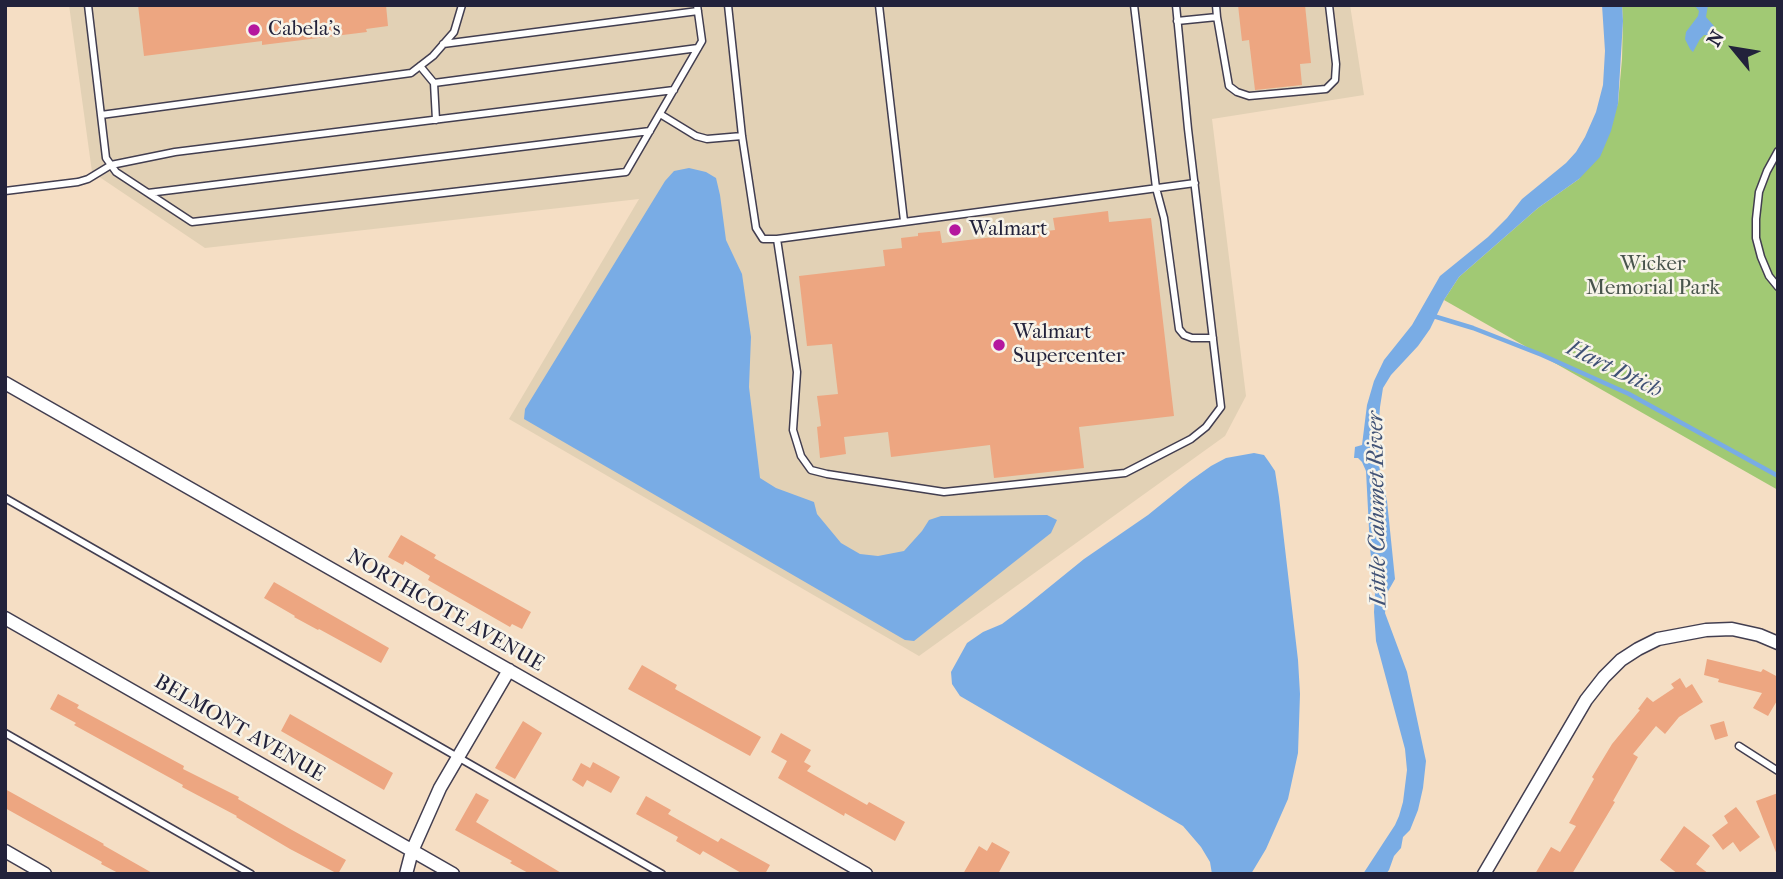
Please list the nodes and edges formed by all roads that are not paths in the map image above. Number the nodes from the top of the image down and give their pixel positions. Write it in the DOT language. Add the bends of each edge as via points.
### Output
graph roads {
  1 [pos="88,5"];
  2 [pos="462,5"];
  3 [pos="728,5"];
  4 [pos="879,5"];
  5 [pos="1134,5"];
  6 [pos="1175,5"];
  7 [pos="1216,5"];
  8 [pos="1329,5"];
  9 [pos="698,8"];
  10 [pos="1217,17"];
  11 [pos="1177,21"];
  12 [pos="443,44"];
  13 [pos="698,48"];
  14 [pos="420,66"];
  15 [pos="434,83"];
  16 [pos="674,90"];
  17 [pos="660,114"];
  18 [pos="101,115"];
  19 [pos="436,120"];
  20 [pos="650,131"];
  21 [pos="742,136"];
  22 [pos="1778,151"];
  23 [pos="111,165"];
  24 [pos="1195,183"];
  25 [pos="1156,188"];
  26 [pos="5,191"];
  27 [pos="149,194"];
  28 [pos="904,221"];
  29 [pos="777,239"];
  30 [pos="1778,287"];
  31 [pos="1213,338"];
  32 [pos="5,383"];
  33 [pos="5,498"];
  34 [pos="5,618"];
  35 [pos="1778,643"];
  36 [pos="509,670"];
  37 [pos="5,733"];
  38 [pos="1739,746"];
  39 [pos="458,757"];
  40 [pos="1778,771"];
  41 [pos="412,850"];
  42 [pos="5,851"];
  43 [pos="45,874"];
  44 [pos="251,874"];
  45 [pos="406,874"];
  46 [pos="453,874"];
  47 [pos="662,874"];
  48 [pos="866,874"];
  49 [pos="1484,874"];
  1 -- 18 [label="lane"];
  2 -- 12 [label="lane" via="454,32"];
  3 -- 21 [label="lane"];
  4 -- 28 [label="lane"];
  5 -- 25 [label="lane"];
  6 -- 11 [label="lane"];
  7 -- 10 [label="lane"];
  8 -- 10 [label="lane" via="1336,64 1335,80 1326,89 1249,96 1237,92 1229,86"];
  9 -- 12 [label="lane"];
  9 -- 13 [label="lane" via="702,41"];
  10 -- 11 [label="lane"];
  11 -- 24 [label="lane"];
  12 -- 14 [label="lane"];
  13 -- 15 [label="lane"];
  13 -- 16 [label="lane"];
  14 -- 15 [label="lane"];
  14 -- 18 [label="lane" via="411,73"];
  15 -- 19 [label="lane"];
  16 -- 17 [label="lane"];
  16 -- 19 [label="lane"];
  17 -- 20 [label="lane"];
  17 -- 21 [label="lane" via="707,139"];
  18 -- 23 [label="lane" via="106,158"];
  19 -- 23 [label="lane" via="175,152"];
  20 -- 27 [label="lane"];
  20 -- 27 [label="lane" via="626,172 192,222"];
  21 -- 29 [label="lane" via="756,228 763,239"];
  22 -- 30 [label="lane" via="1759,192 1756,238 1769,276"];
  23 -- 26 [label="lane" via="88,179"];
  23 -- 27 [label="lane"];
  24 -- 25 [label="lane"];
  24 -- 31 [label="lane"];
  25 -- 28 [label="lane"];
  25 -- 31 [label="lane" via="1179,329 1192,338"];
  28 -- 29 [label="lane"];
  29 -- 31 [label="lane" via="797,372 793,430 811,470 827,474 944,492 1125,473 1191,439 1221,407"];
  32 -- 36 [label="street, NORTHCOTE AVENUE"];
  33 -- 39 [label="lane"];
  34 -- 41 [label="street, BELMONT AVENUE"];
  35 -- 49 [label="street" via="1732,629 1706,630 1658,639 1621,660 1586,700"];
  36 -- 39 [label="street"];
  36 -- 48 [label="street, NORTHCOTE AVENUE"];
  37 -- 44 [label="lane"];
  38 -- 40 [label="lane"];
  39 -- 41 [label="street"];
  39 -- 47 [label="lane"];
  41 -- 45 [label="street"];
  41 -- 46 [label="street, BELMONT AVENUE"];
  42 -- 43 [label="street"];
}
